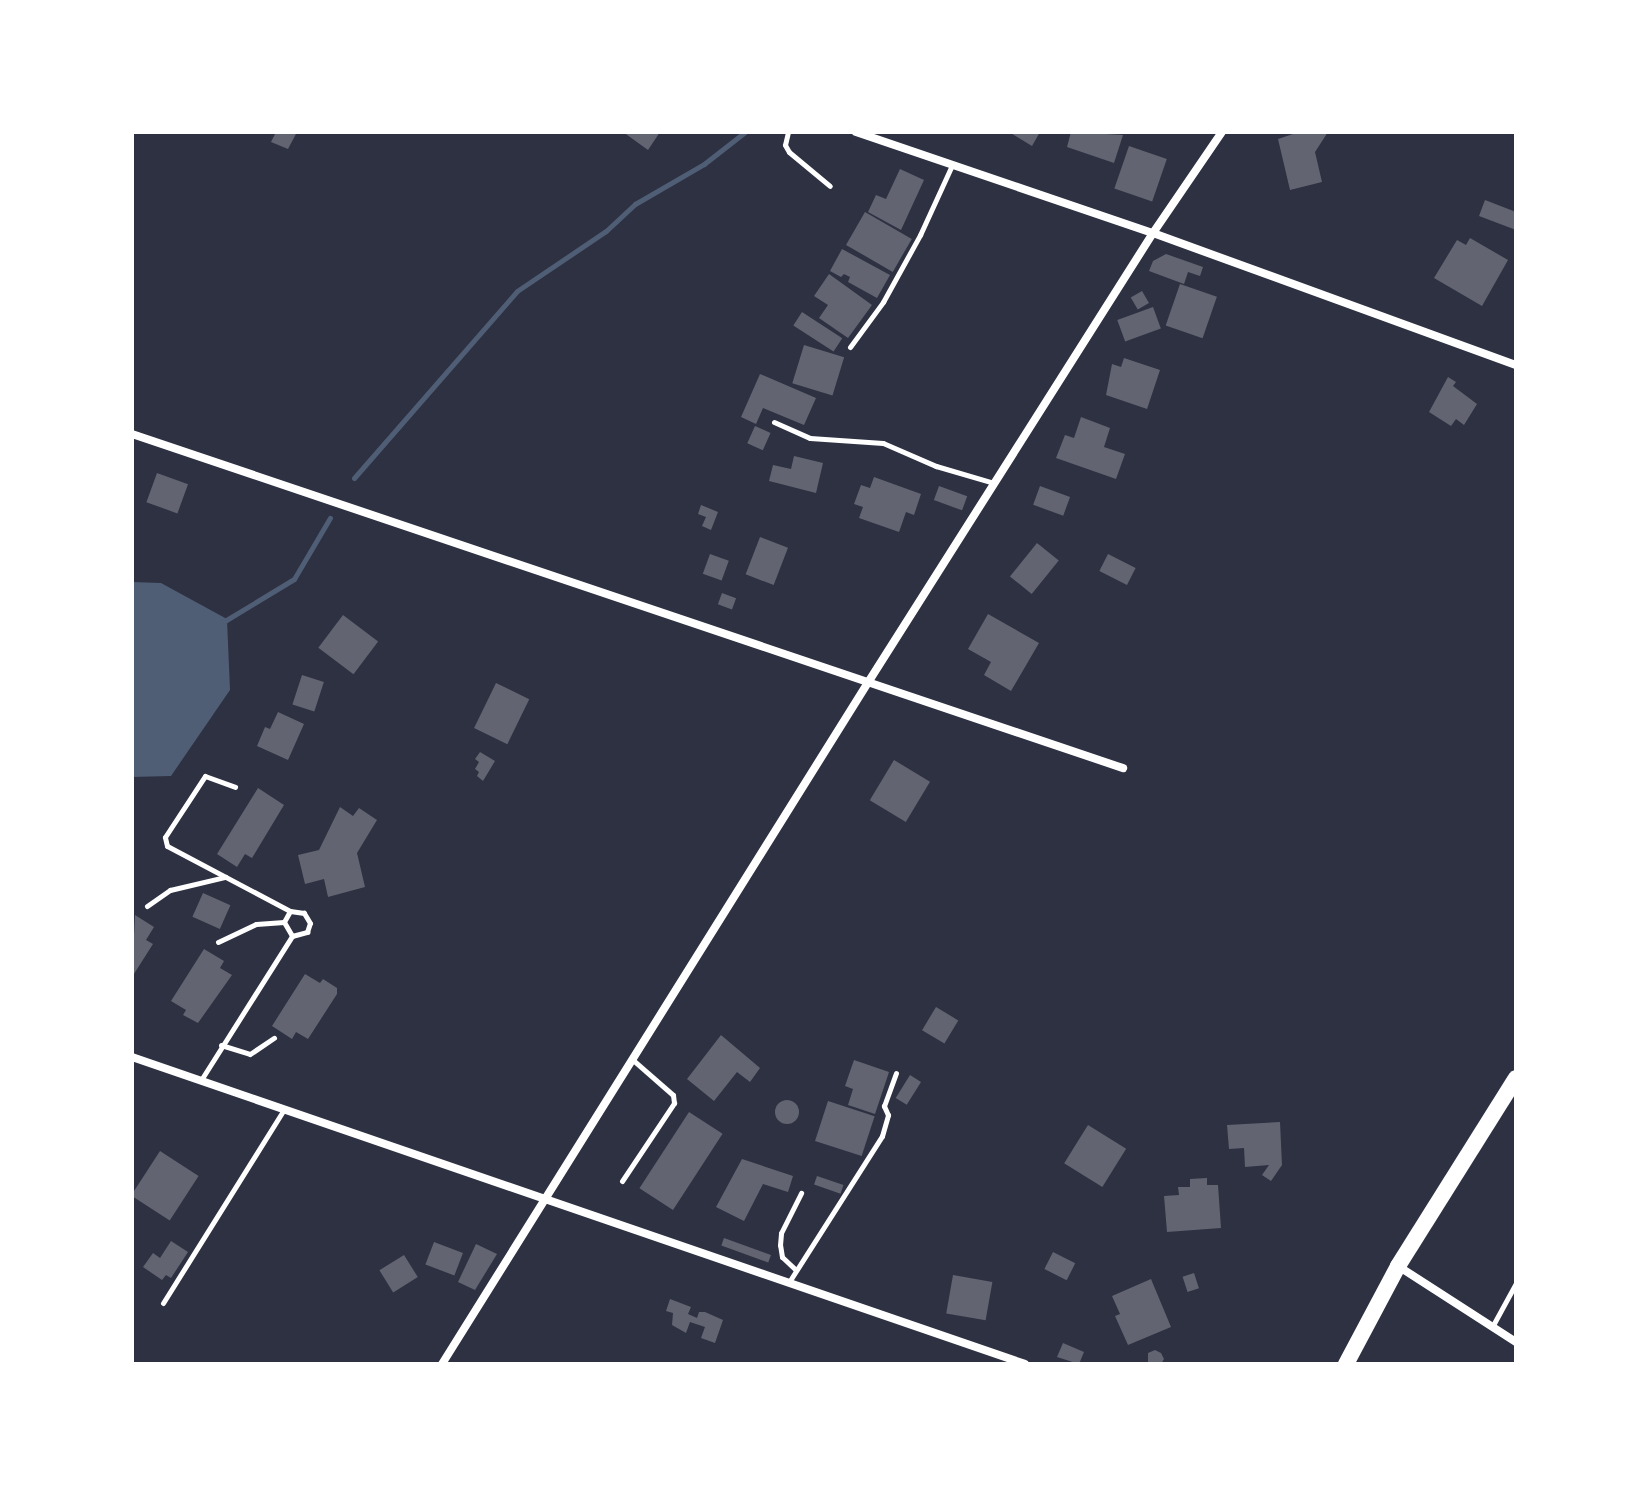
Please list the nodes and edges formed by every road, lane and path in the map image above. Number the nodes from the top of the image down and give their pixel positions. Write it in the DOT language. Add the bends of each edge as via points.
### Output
graph roads {
  1 [pos="788,132"];
  2 [pos="856,132"];
  3 [pos="1222,132"];
  4 [pos="952,165"];
  5 [pos="830,186"];
  6 [pos="1153,233"];
  7 [pos="850,347"];
  8 [pos="1516,365"];
  9 [pos="774,422"];
  10 [pos="132,434"];
  11 [pos="996,484"];
  12 [pos="869,681"];
  13 [pos="1123,768"];
  14 [pos="235,787"];
  15 [pos="225,877"];
  16 [pos="147,906"];
  17 [pos="290,911"];
  18 [pos="284,922"];
  19 [pos="292,936"];
  20 [pos="218,942"];
  21 [pos="274,1038"];
  22 [pos="221,1045"];
  23 [pos="132,1057"];
  24 [pos="632,1059"];
  25 [pos="896,1073"];
  26 [pos="1516,1078"];
  27 [pos="200,1081"];
  28 [pos="285,1109"];
  29 [pos="622,1181"];
  30 [pos="801,1193"];
  31 [pos="545,1197"];
  32 [pos="1398,1266"];
  33 [pos="796,1270"];
  34 [pos="789,1282"];
  35 [pos="1516,1283"];
  36 [pos="163,1303"];
  37 [pos="1492,1327"];
  38 [pos="1516,1342"];
  39 [pos="442,1364"];
  40 [pos="1025,1364"];
  41 [pos="1346,1364"];
  1 -- 5 [label="lane" via="789,152"];
  2 -- 4 [label="street"];
  3 -- 6 [label="street"];
  4 -- 6 [label="street"];
  4 -- 7 [label="lane" via="883,302"];
  6 -- 8 [label="street"];
  6 -- 11 [label="street"];
  9 -- 11 [label="lane" via="810,438 883,443"];
  10 -- 12 [label="street"];
  11 -- 12 [label="street"];
  12 -- 13 [label="street"];
  12 -- 24 [label="street"];
  14 -- 15 [label="lane" via="205,776 165,837 167,846"];
  15 -- 16 [label="lane" via="170,890"];
  15 -- 17 [label="lane"];
  17 -- 18 [label="lane"];
  17 -- 19 [label="lane" via="304,913 310,923 307,932"];
  18 -- 19 [label="lane"];
  18 -- 20 [label="lane" via="256,924"];
  19 -- 22 [label="lane"];
  21 -- 22 [label="lane" via="250,1054"];
  22 -- 27 [label="lane"];
  23 -- 27 [label="street"];
  24 -- 29 [label="lane" via="673,1095 674,1103"];
  24 -- 31 [label="street"];
  25 -- 33 [label="lane" via="884,1106 888,1115 882,1136"];
  26 -- 32 [label="main road"];
  27 -- 28 [label="street"];
  28 -- 31 [label="street"];
  28 -- 36 [label="lane"];
  30 -- 33 [label="lane" via="781,1233 782,1257"];
  31 -- 34 [label="street"];
  31 -- 39 [label="street"];
  32 -- 37 [label="street"];
  32 -- 41 [label="main road"];
  33 -- 34 [label="lane"];
  34 -- 40 [label="street"];
  35 -- 37 [label="lane"];
  37 -- 38 [label="street"];
}
